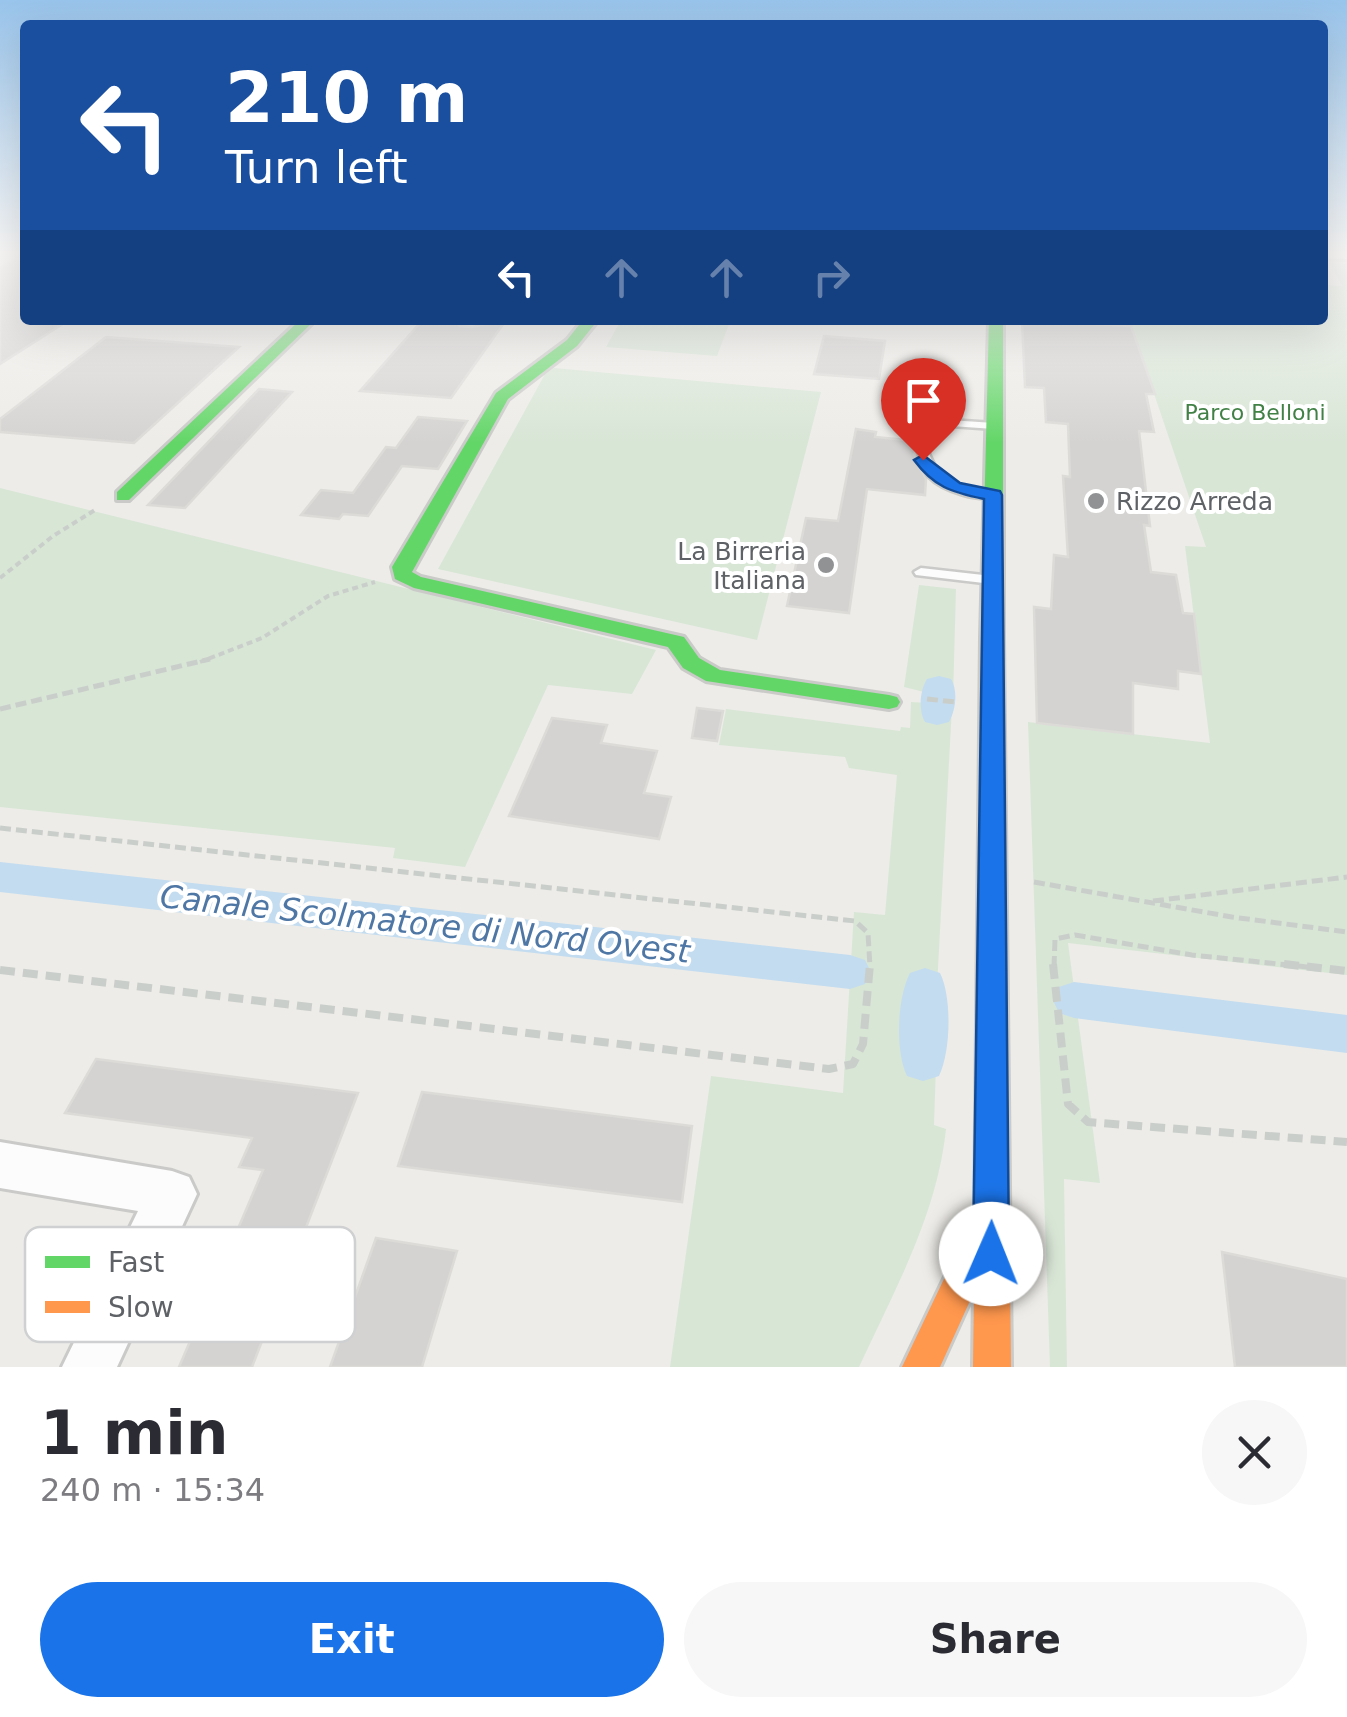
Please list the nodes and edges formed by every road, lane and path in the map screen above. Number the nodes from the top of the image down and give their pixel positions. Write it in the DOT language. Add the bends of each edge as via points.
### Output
graph roads {
  1 [pos="303,325"];
  2 [pos="587,325"];
  3 [pos="996,325"];
  4 [pos="994,426"];
  5 [pos="993,495"];
  6 [pos="123,496"];
  7 [pos="921,572"];
  8 [pos="402,575"];
  9 [pos="0,578"];
  10 [pos="992,580"];
  11 [pos="928,699"];
  12 [pos="945,701"];
  13 [pos="888,702"];
  14 [pos="0,708"];
  15 [pos="0,828"];
  16 [pos="991,876"];
  17 [pos="1347,877"];
  18 [pos="1145,902"];
  19 [pos="1347,932"];
  20 [pos="0,970"];
  21 [pos="1347,972"];
  22 [pos="1347,1142"];
  23 [pos="0,1165"];
  24 [pos="991,1216"];
  25 [pos="156,1227"];
  26 [pos="102,1342"];
  27 [pos="90,1367"];
  28 [pos="921,1367"];
  29 [pos="992,1367"];
  1 -- 6 [label="street"];
  2 -- 8 [label="street" via="575,344 502,396"];
  3 -- 4 [label="street"];
  4 -- 5 [label="street"];
  4 -- 5 [label="lane" via="934,422 924,447 926,465 939,480"];
  5 -- 10 [label="street"];
  6 -- 9 [label="path" via="71,523"];
  7 -- 10 [label="lane"];
  8 -- 13 [label="street" via="676,642 691,663 714,676"];
  8 -- 14 [label="path" via="328,596 262,638 211,659"];
  10 -- 16 [label="street"];
  11 -- 12 [label="path"];
  15 -- 20 [label="path" via="855,920 868,933 870,951 863,1044 854,1064 829,1069"];
  16 -- 18 [label="path"];
  16 -- 24 [label="street"];
  17 -- 18 [label="path"];
  18 -- 19 [label="path"];
  21 -- 22 [label="path" via="1075,935 1055,939 1052,951 1068,1104 1088,1122"];
  23 -- 25 [label="street" via="172,1194"];
  24 -- 28 [label="street"];
  24 -- 29 [label="street"];
  26 -- 27 [label="street"];
}
